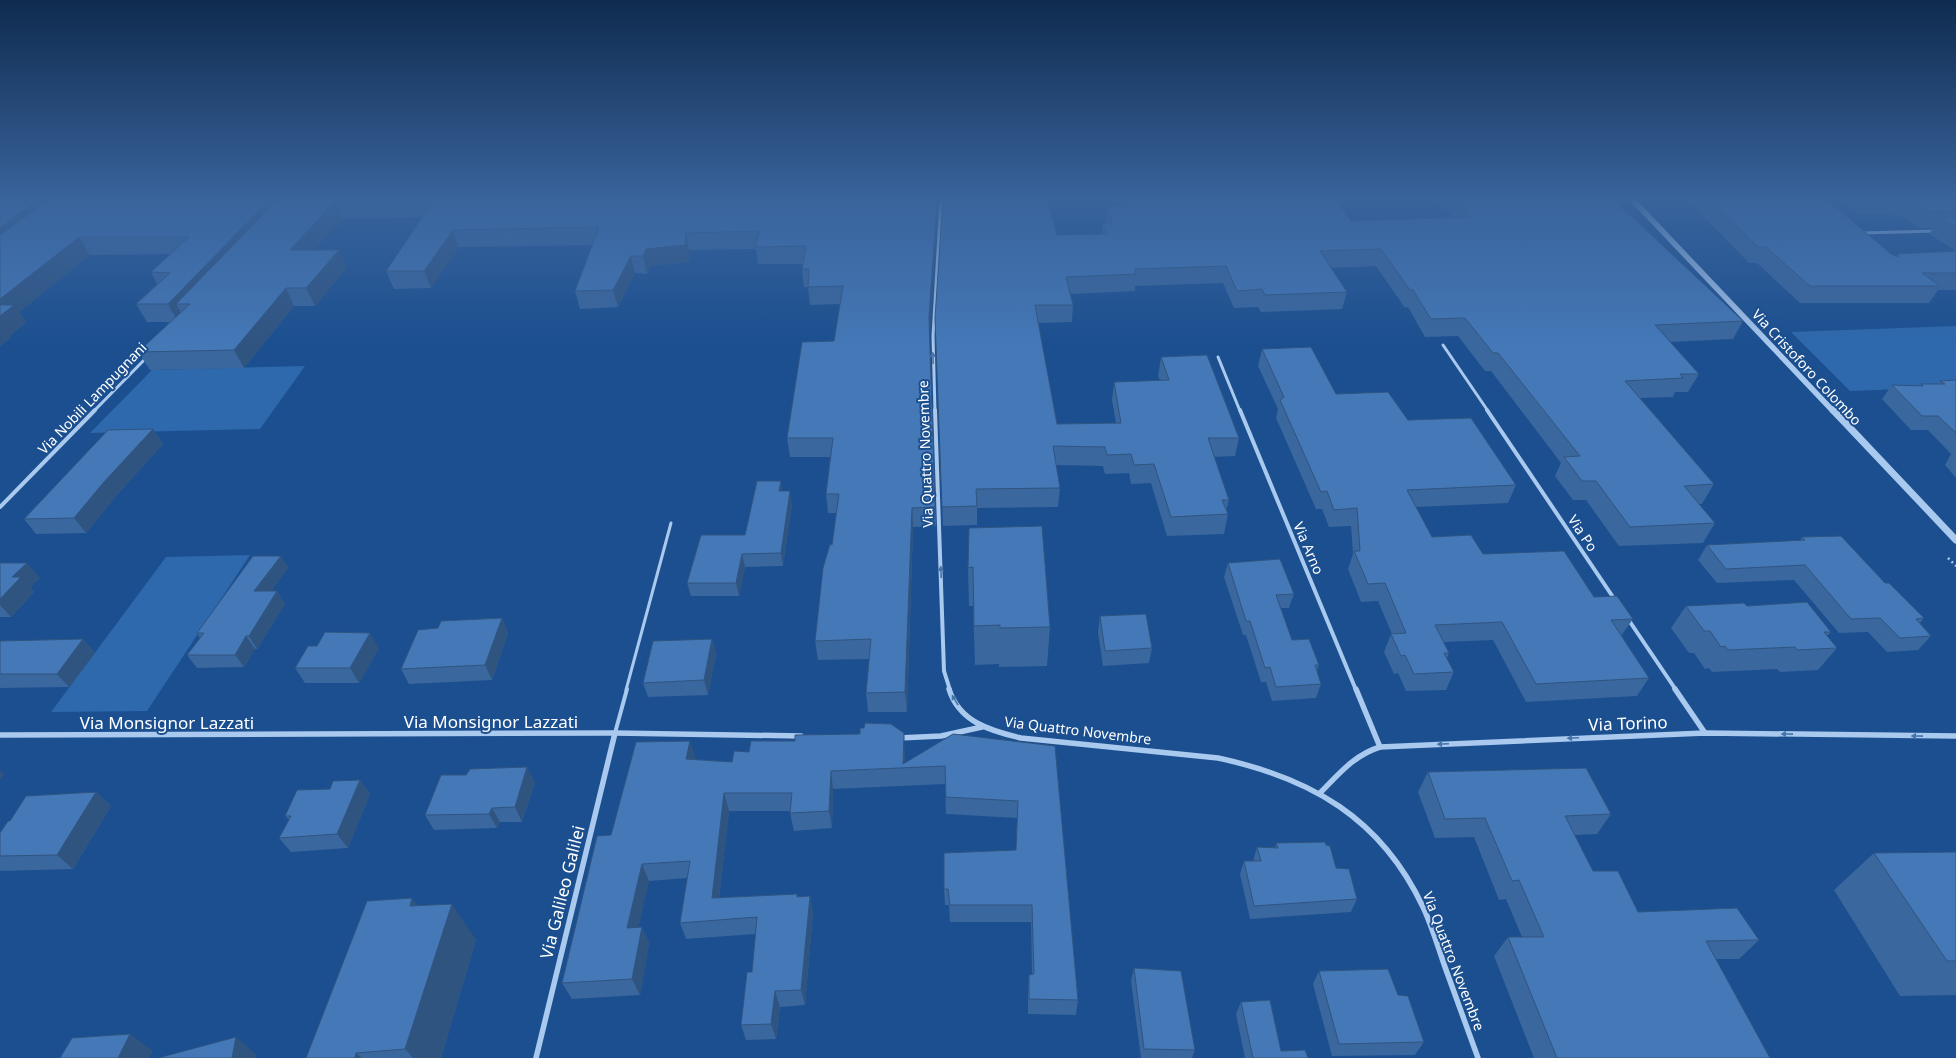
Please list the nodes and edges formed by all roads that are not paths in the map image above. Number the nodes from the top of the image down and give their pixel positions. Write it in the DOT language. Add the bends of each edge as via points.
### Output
graph roads {
  1 [pos="938,248"];
  2 [pos="1679,248"];
  3 [pos="1443,345"];
  4 [pos="149,355"];
  5 [pos="1218,357"];
  6 [pos="0,507"];
  7 [pos="671,523"];
  8 [pos="1956,540"];
  9 [pos="1616,602"];
  10 [pos="1625,615"];
  11 [pos="982,727"];
  12 [pos="615,733"];
  13 [pos="1706,733"];
  14 [pos="0,735"];
  15 [pos="811,736"];
  16 [pos="1956,736"];
  17 [pos="889,738"];
  18 [pos="1380,747"];
  19 [pos="1320,794"];
  20 [pos="536,1058"];
  21 [pos="1478,1058"];
  11 -- 1 [label="street, Via Quattro Novembre, one-way" via="966,716 952,698 944,671 933,336"];
  2 -- 8 [label="street, Via Cristoforo Colombo"];
  3 -- 9 [label="street, Via Po"];
  4 -- 6 [label="street, Via Nobili Lampugnani"];
  5 -- 18 [label="street, Via Arno"];
  7 -- 12 [label="lane"];
  10 -- 13 [label="street"];
  11 -- 17 [label="street" via="958,735"];
  11 -- 19 [label="street, Via Quattro Novembre" via="1021,738 1218,758 1244,763 1296,780"];
  12 -- 14 [label="street, Via Monsignor Lazzati"];
  12 -- 15 [label="street, Via Monsignor Lazzati"];
  12 -- 20 [label="street, Via Galileo Galilei"];
  16 -- 13 [label="street, Via Torino, one-way"];
  13 -- 18 [label="street, Via Torino, one-way"];
  18 -- 19 [label="street, Via Torino" via="1356,756"];
  19 -- 21 [label="street, Via Quattro Novembre" via="1344,809 1386,849 1419,898"];
}
